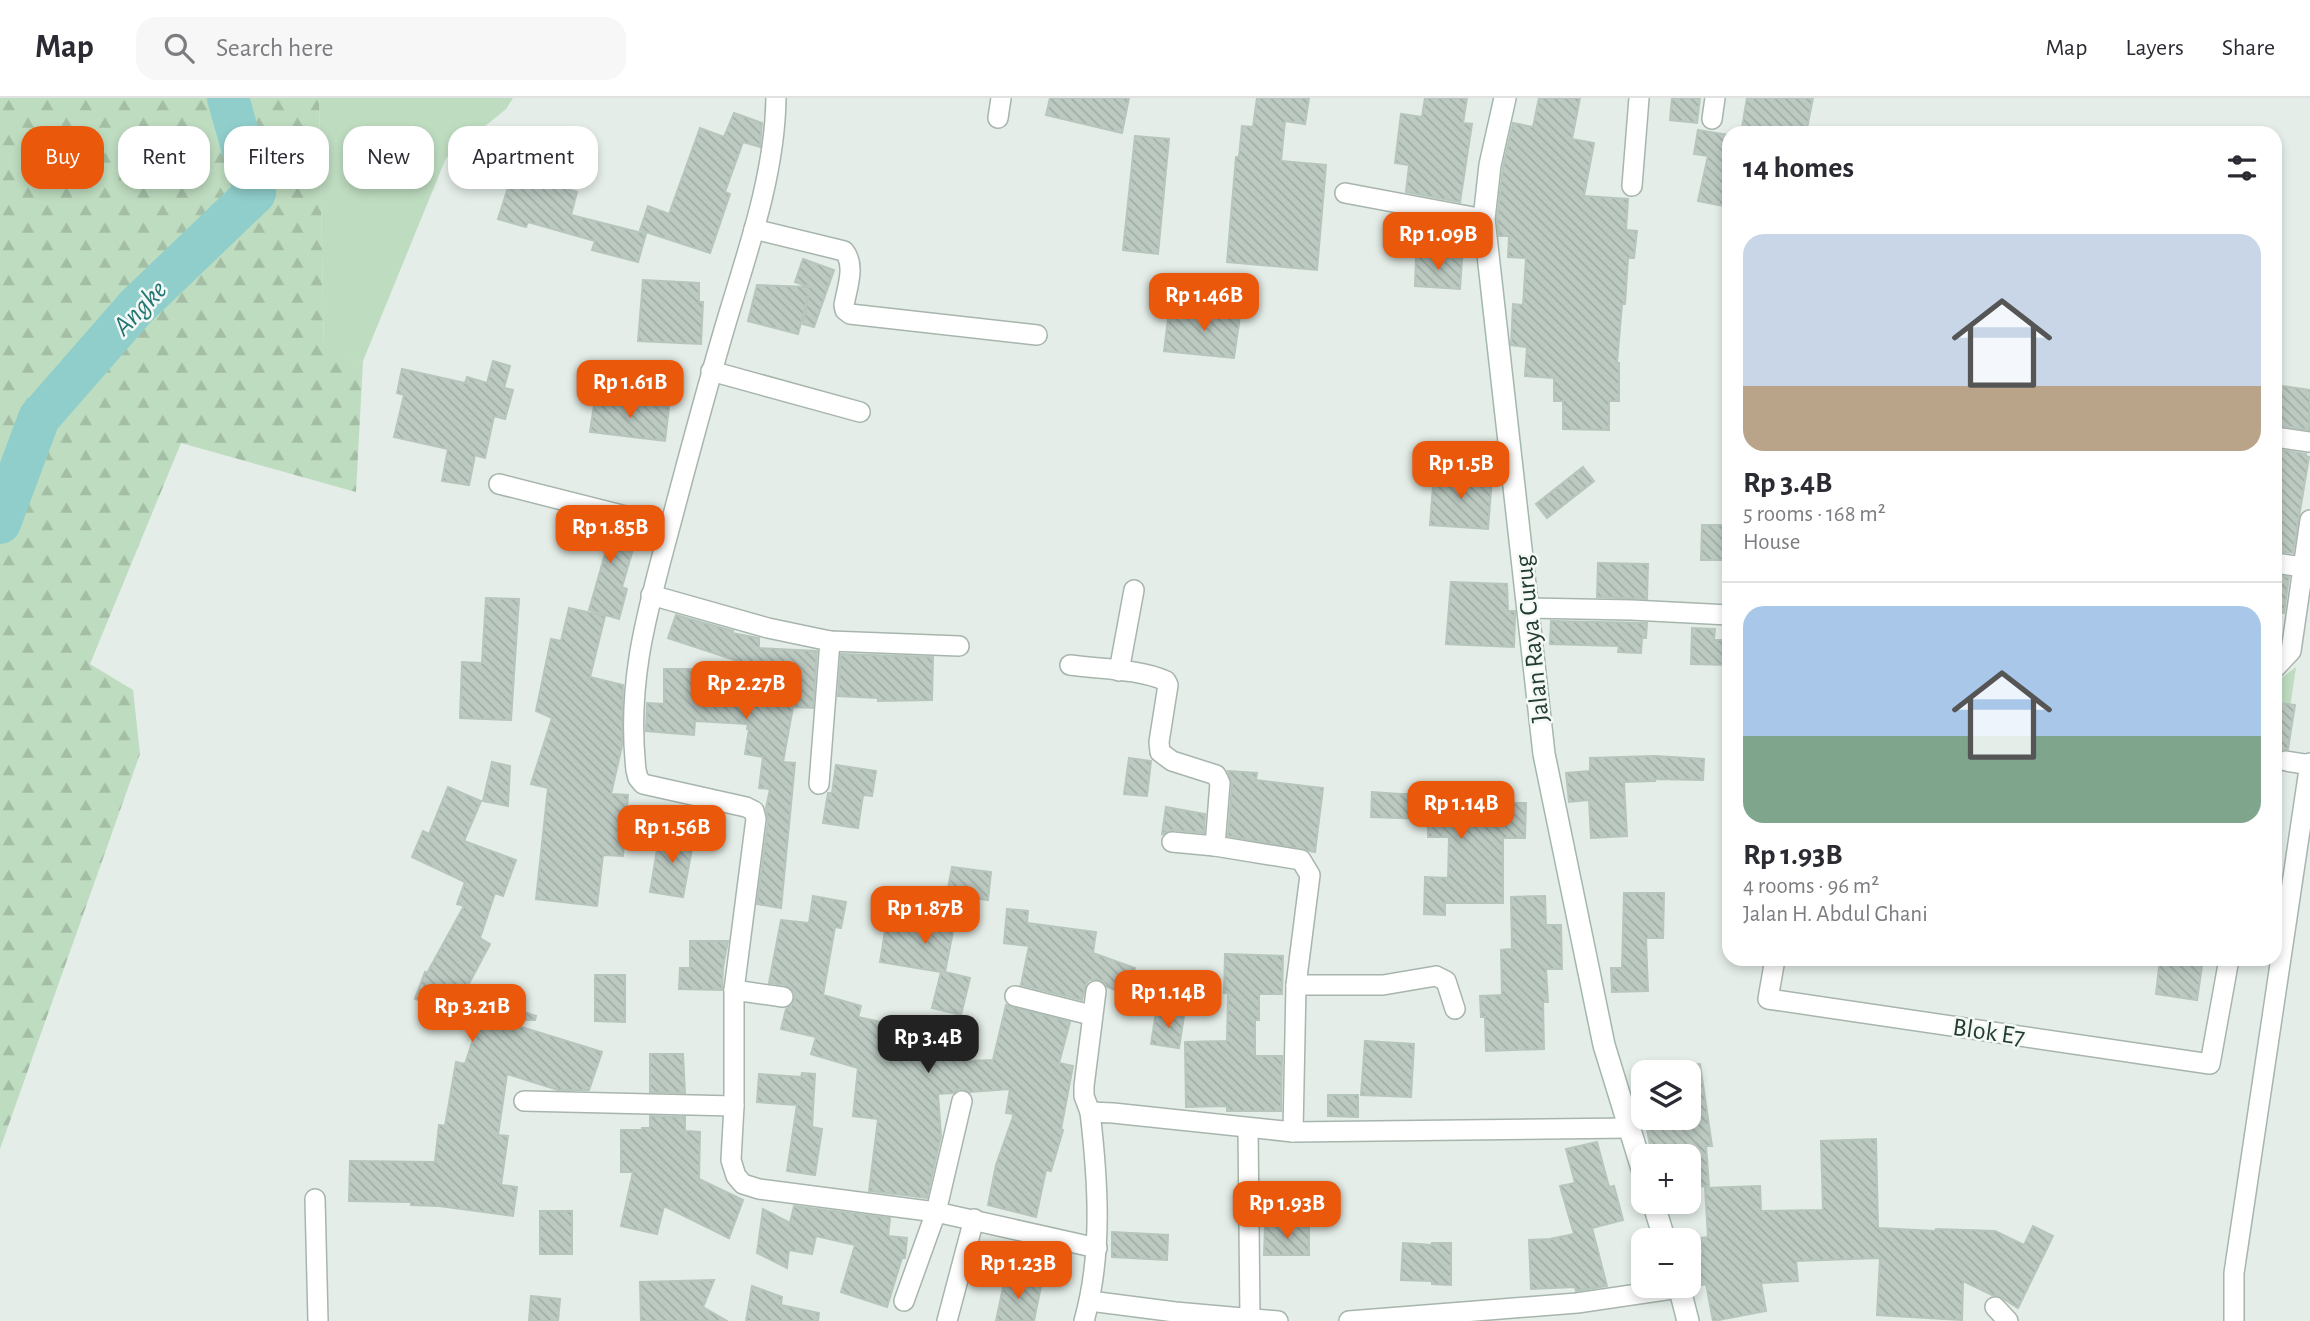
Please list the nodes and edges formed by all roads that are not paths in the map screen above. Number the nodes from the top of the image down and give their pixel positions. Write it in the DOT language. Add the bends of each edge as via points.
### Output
graph roads {
  1 [pos="776,98"];
  2 [pos="1001,98"];
  3 [pos="1505,98"];
  4 [pos="1639,98"];
  5 [pos="1715,98"];
  6 [pos="999,118"];
  7 [pos="1712,119"];
  8 [pos="1632,186"];
  9 [pos="1345,193"];
  10 [pos="1484,219"];
  11 [pos="754,229"];
  12 [pos="1037,335"];
  13 [pos="711,371"];
  14 [pos="860,412"];
  15 [pos="2282,437"];
  16 [pos="2310,442"];
  17 [pos="499,484"];
  18 [pos="2310,520"];
  19 [pos="669,527"];
  20 [pos="2282,564"];
  21 [pos="2303,567"];
  22 [pos="1134,590"];
  23 [pos="651,595"];
  24 [pos="1528,608"];
  25 [pos="1722,615"];
  26 [pos="830,641"];
  27 [pos="959,646"];
  28 [pos="2282,661"];
  29 [pos="1070,666"];
  30 [pos="1119,671"];
  31 [pos="2286,761"];
  32 [pos="2310,764"];
  33 [pos="819,784"];
  34 [pos="1172,842"];
  35 [pos="1215,846"];
  36 [pos="2282,952"];
  37 [pos="1773,966"];
  38 [pos="2228,966"];
  39 [pos="2280,966"];
  40 [pos="1296,985"];
  41 [pos="734,990"];
  42 [pos="1096,991"];
  43 [pos="1015,996"];
  44 [pos="783,997"];
  45 [pos="1455,1009"];
  46 [pos="1091,1015"];
  47 [pos="524,1101"];
  48 [pos="962,1101"];
  49 [pos="734,1106"];
  50 [pos="1090,1112"];
  51 [pos="1248,1128"];
  52 [pos="1630,1128"];
  53 [pos="1293,1132"];
  54 [pos="1635,1144"];
  55 [pos="315,1199"];
  56 [pos="936,1212"];
  57 [pos="974,1219"];
  58 [pos="1097,1248"];
  59 [pos="1631,1295"];
  60 [pos="1682,1298"];
  61 [pos="904,1301"];
  62 [pos="1090,1301"];
  63 [pos="1431,1318"];
  64 [pos="1250,1319"];
  65 [pos="318,1321"];
  66 [pos="947,1321"];
  67 [pos="1084,1321"];
  68 [pos="1278,1321"];
  69 [pos="1349,1321"];
  70 [pos="1688,1321"];
  71 [pos="2234,1321"];
  1 -- 11 [label="street"];
  2 -- 6 [label="street"];
  3 -- 10 [label="main road, Jalan Raya Curug"];
  4 -- 8 [label="street"];
  5 -- 7 [label="street"];
  9 -- 10 [label="street"];
  10 -- 24 [label="main road, Jalan Raya Curug"];
  11 -- 12 [label="street" via="844,251 850,258 845,305 850,314"];
  11 -- 13 [label="street"];
  13 -- 14 [label="street"];
  13 -- 19 [label="street"];
  15 -- 16 [label="street"];
  17 -- 19 [label="street"];
  18 -- 21 [label="street"];
  19 -- 23 [label="street"];
  20 -- 21 [label="street"];
  21 -- 28 [label="street" via="2291,651"];
  22 -- 30 [label="street"];
  23 -- 26 [label="street"];
  23 -- 41 [label="street" via="634,689 638,778 648,787 746,807 754,811 756,819"];
  24 -- 25 [label="street"];
  24 -- 52 [label="main road, Jalan Raya Curug" via="1548,774 1604,1045"];
  26 -- 27 [label="street"];
  26 -- 33 [label="street"];
  29 -- 30 [label="street"];
  30 -- 35 [label="street" via="1166,681 1160,752 1172,761 1216,775 1220,783"];
  31 -- 32 [label="street"];
  32 -- 36 [label="street"];
  34 -- 35 [label="street"];
  35 -- 40 [label="street" via="1301,860 1307,865 1310,875"];
  37 -- 38 [label="street, Blok E7" via="1768,999 2210,1064"];
  39 -- 71 [label="street" via="2234,1273"];
  40 -- 45 [label="street" via="1383,985 1436,976 1446,981"];
  40 -- 53 [label="street"];
  41 -- 44 [label="street"];
  41 -- 49 [label="street"];
  42 -- 46 [label="street"];
  43 -- 46 [label="street"];
  46 -- 50 [label="street" via="1084,1086"];
  47 -- 49 [label="street"];
  48 -- 56 [label="street"];
  49 -- 56 [label="street" via="731,1160 744,1184"];
  50 -- 51 [label="street"];
  50 -- 58 [label="street"];
  51 -- 53 [label="street"];
  51 -- 64 [label="street"];
  52 -- 53 [label="street"];
  52 -- 54 [label="main road, Jalan Raya Curug"];
  55 -- 65 [label="street"];
  56 -- 57 [label="street"];
  56 -- 61 [label="street"];
  57 -- 58 [label="street"];
  57 -- 66 [label="street"];
  58 -- 62 [label="street"];
  59 -- 63 [label="street"];
  60 -- 70 [label="main road"];
  62 -- 64 [label="street"];
  62 -- 67 [label="street"];
  63 -- 69 [label="street"];
  64 -- 68 [label="street"];
}
